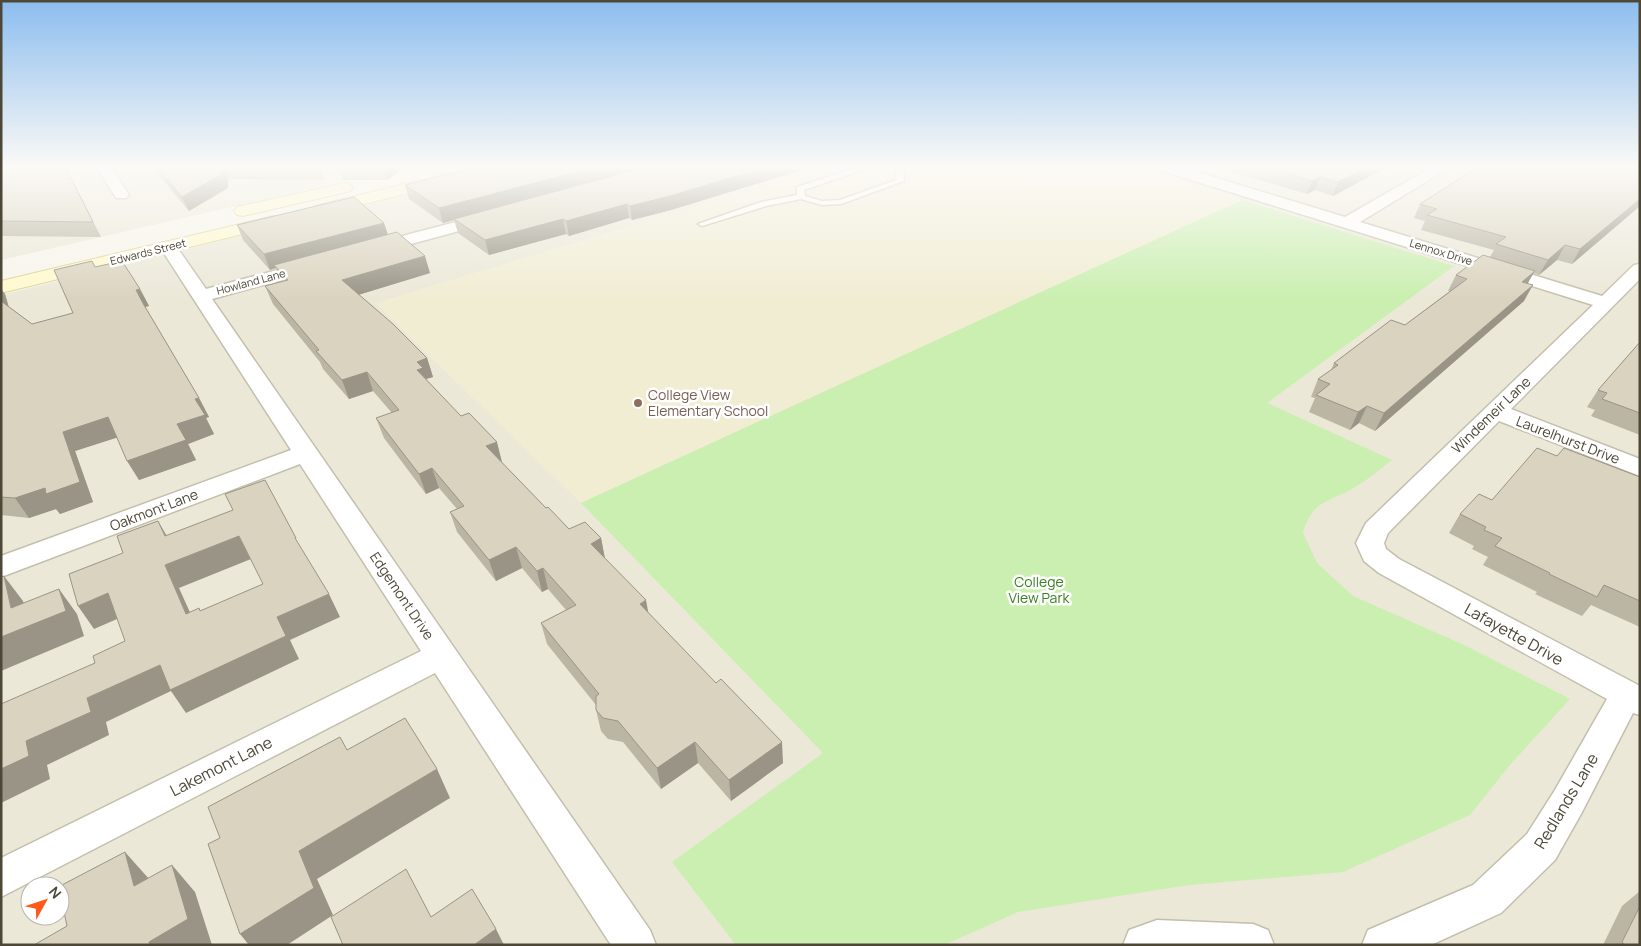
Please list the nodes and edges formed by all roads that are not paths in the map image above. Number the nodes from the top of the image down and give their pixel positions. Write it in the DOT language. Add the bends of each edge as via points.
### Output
graph roads {
  1 [pos="249,210"];
  2 [pos="319,210"];
  3 [pos="745,210"];
  4 [pos="1305,210"];
  5 [pos="1369,210"];
  6 [pos="506,213"];
  7 [pos="224,216"];
  8 [pos="1347,223"];
  9 [pos="702,224"];
  10 [pos="168,247"];
  11 [pos="363,252"];
  12 [pos="325,262"];
  13 [pos="1640,269"];
  14 [pos="1,287"];
  15 [pos="201,296"];
  16 [pos="1606,303"];
  17 [pos="1495,411"];
  18 [pos="306,453"];
  19 [pos="1640,468"];
  20 [pos="1389,566"];
  21 [pos="1,567"];
  22 [pos="441,654"];
  23 [pos="1633,698"];
  24 [pos="1,878"];
  25 [pos="635,945"];
  26 [pos="1144,945"];
  27 [pos="1253,945"];
  28 [pos="1382,945"];
  1 -- 7 [label="main road"];
  2 -- 10 [label="main road, Edwards Street"];
  3 -- 9 [label="lane"];
  4 -- 8 [label="street, Lennox Drive"];
  5 -- 8 [label="street"];
  6 -- 11 [label="street"];
  8 -- 16 [label="street, Lennox Drive"];
  10 -- 14 [label="main road, Edwards Street"];
  10 -- 15 [label="street, Edgemont Drive"];
  12 -- 15 [label="street, Howland Lane"];
  13 -- 16 [label="street, Windemeir Lane"];
  15 -- 18 [label="street, Edgemont Drive"];
  16 -- 17 [label="street, Windemeir Lane"];
  17 -- 19 [label="street, Laurelhurst Drive"];
  17 -- 20 [label="street, Windemeir Lane" via="1376,529 1370,543 1374,554"];
  18 -- 21 [label="street, Oakmont Lane"];
  18 -- 22 [label="street, Edgemont Drive"];
  20 -- 23 [label="street, Lafayette Drive"];
  22 -- 24 [label="street, Lakemont Lane"];
  22 -- 25 [label="street, Edgemont Drive"];
  23 -- 28 [label="street, Redlands Lane" via="1542,847 1486,899"];
  26 -- 27 [label="street" via="1157,941"];
}
